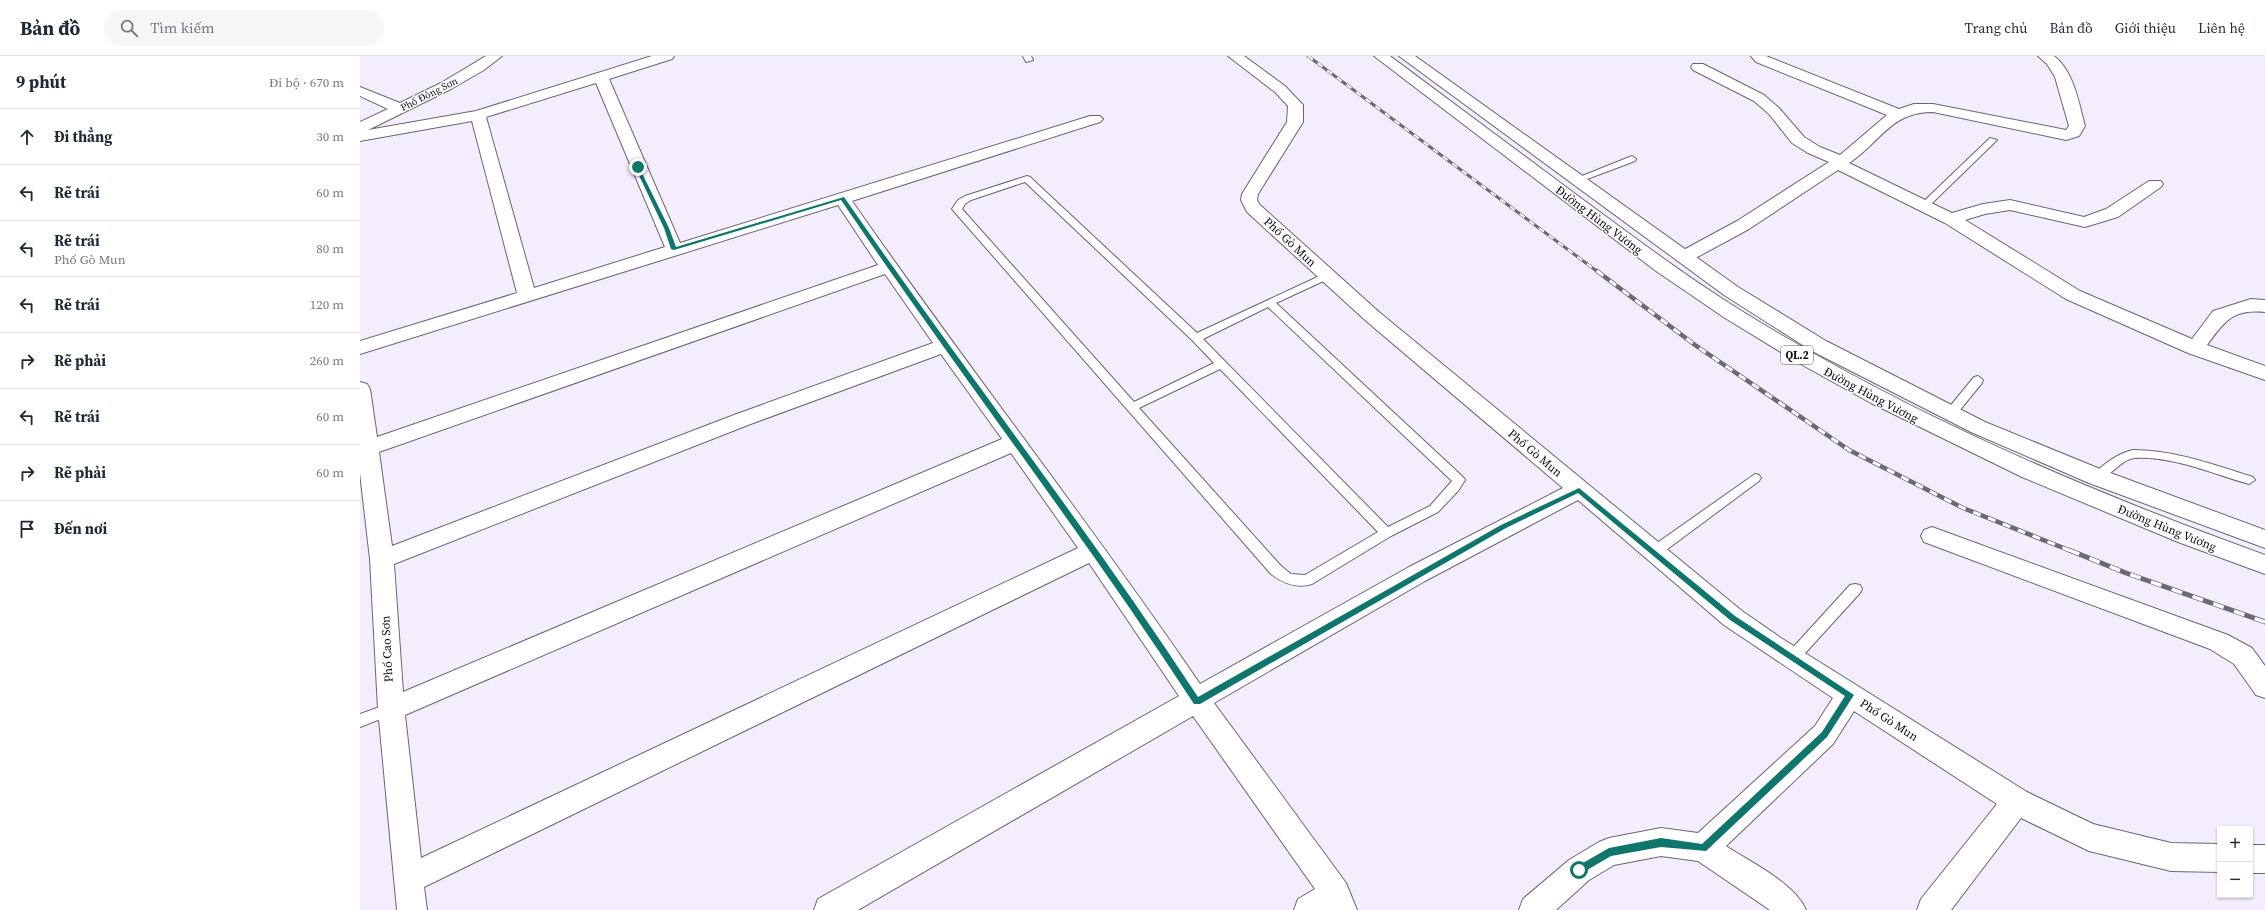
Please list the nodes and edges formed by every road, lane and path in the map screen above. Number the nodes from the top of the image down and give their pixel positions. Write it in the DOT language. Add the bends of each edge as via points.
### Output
graph roads {
  1 [pos="495,56"];
  2 [pos="667,56"];
  3 [pos="1235,56"];
  4 [pos="1381,56"];
  5 [pos="1406,56"];
  6 [pos="2045,56"];
  7 [pos="1757,57"];
  8 [pos="1698,67"];
  9 [pos="601,77"];
  10 [pos="360,92"];
  11 [pos="400,109"];
  12 [pos="478,114"];
  13 [pos="1898,114"];
  14 [pos="1095,119"];
  15 [pos="360,128"];
  16 [pos="360,136"];
  17 [pos="1993,140"];
  18 [pos="1632,159"];
  19 [pos="1838,162"];
  20 [pos="1576,180"];
  21 [pos="2155,184"];
  22 [pos="842,198"];
  23 [pos="1924,206"];
  24 [pos="1951,219"];
  25 [pos="674,249"];
  26 [pos="1684,257"];
  27 [pos="889,267"];
  28 [pos="1327,276"];
  29 [pos="527,296"];
  30 [pos="1269,302"];
  31 [pos="2265,306"];
  32 [pos="1196,338"];
  33 [pos="946,345"];
  34 [pos="360,348"];
  35 [pos="2195,348"];
  36 [pos="1222,364"];
  37 [pos="2265,372"];
  38 [pos="1978,380"];
  39 [pos="360,389"];
  40 [pos="1132,407"];
  41 [pos="1951,413"];
  42 [pos="1016,442"];
  43 [pos="368,448"];
  44 [pos="2097,477"];
  45 [pos="1755,478"];
  46 [pos="2249,480"];
  47 [pos="1579,490"];
  48 [pos="1388,533"];
  49 [pos="1932,536"];
  50 [pos="2265,539"];
  51 [pos="1093,551"];
  52 [pos="1654,552"];
  53 [pos="382,559"];
  54 [pos="2265,565"];
  55 [pos="1855,589"];
  56 [pos="1792,658"];
  57 [pos="2265,687"];
  58 [pos="1850,695"];
  59 [pos="1197,701"];
  60 [pos="391,710"];
  61 [pos="360,721"];
  62 [pos="2017,801"];
  63 [pos="1703,848"];
  64 [pos="2217,858"];
  65 [pos="2253,859"];
  66 [pos="2265,859"];
  67 [pos="409,879"];
  68 [pos="1339,901"];
  69 [pos="412,910"];
  70 [pos="829,910"];
  71 [pos="1309,910"];
  72 [pos="1534,910"];
  73 [pos="1791,910"];
  74 [pos="1932,910"];
  1 -- 11 [label="main road, Phố Đông Sơn" via="475,70"];
  2 -- 9 [label="main road"];
  3 -- 28 [label="main road, Phố Gò Mun" via="1296,105 1295,122 1250,194 1249,200 1253,208"];
  4 -- 54 [label="main road, Đường Hùng Vương / QL.2" via="1708,300 1805,360 1959,440 2024,470"];
  5 -- 20 [label="main road, Đường Hùng Vương / QL.2"];
  6 -- 13 [label="main road" via="2056,64 2064,84 2076,126 2074,133 2053,133 1933,108 1914,108"];
  7 -- 13 [label="main road"];
  8 -- 19 [label="main road" via="1759,98 1774,111 1798,140"];
  9 -- 12 [label="main road"];
  9 -- 25 [label="main road"];
  10 -- 11 [label="main road"];
  11 -- 15 [label="main road, Phố Đông Sơn"];
  12 -- 16 [label="main road"];
  12 -- 29 [label="main road"];
  13 -- 19 [label="main road" via="1852,154"];
  14 -- 22 [label="main road" via="1004,145"];
  17 -- 23 [label="lane"];
  18 -- 20 [label="lane"];
  19 -- 23 [label="main road"];
  19 -- 26 [label="main road" via="1743,225"];
  20 -- 26 [label="main road, Đường Hùng Vương / QL.2"];
  21 -- 24 [label="main road" via="2112,213 2085,222 2010,205 1983,209"];
  22 -- 25 [label="main road"];
  22 -- 27 [label="main road"];
  23 -- 24 [label="main road"];
  24 -- 35 [label="main road" via="2072,295"];
  25 -- 29 [label="main road"];
  26 -- 41 [label="main road, Đường Hùng Vương / QL.2" via="1819,346"];
  27 -- 33 [label="main road"];
  27 -- 43 [label="main road"];
  28 -- 30 [label="lane"];
  28 -- 47 [label="main road, Phố Gò Mun"];
  29 -- 34 [label="main road"];
  30 -- 32 [label="lane"];
  30 -- 48 [label="lane" via="1459,480 1434,509"];
  31 -- 35 [label="main road" via="2251,305 2220,315"];
  32 -- 36 [label="lane"];
  32 -- 40 [label="lane" via="1027,179 961,202 957,208"];
  33 -- 42 [label="main road"];
  33 -- 53 [label="main road" via="741,420"];
  35 -- 37 [label="main road"];
  36 -- 40 [label="lane"];
  36 -- 48 [label="lane"];
  38 -- 41 [label="lane"];
  39 -- 43 [label="main road, Phố Cao Sơn"];
  40 -- 48 [label="lane" via="1276,570 1288,579 1307,580"];
  41 -- 44 [label="main road, Đường Hùng Vương / QL.2"];
  42 -- 51 [label="main road"];
  42 -- 60 [label="main road"];
  43 -- 53 [label="main road, Phố Cao Sơn"];
  44 -- 46 [label="lane" via="2119,459 2133,454 2185,462"];
  44 -- 50 [label="main road, Đường Hùng Vương / QL.2"];
  45 -- 52 [label="lane"];
  47 -- 52 [label="main road, Phố Gò Mun"];
  47 -- 59 [label="main road" via="1477,541"];
  49 -- 57 [label="main road" via="2219,642 2242,656"];
  51 -- 59 [label="main road"];
  51 -- 67 [label="main road"];
  52 -- 56 [label="main road, Phố Gò Mun" via="1733,618"];
  53 -- 60 [label="main road, Phố Cao Sơn"];
  55 -- 56 [label="lane"];
  56 -- 58 [label="main road, Phố Gò Mun"];
  58 -- 62 [label="main road, Phố Gò Mun"];
  58 -- 63 [label="main road" via="1824,735"];
  59 -- 68 [label="main road"];
  59 -- 70 [label="main road"];
  60 -- 61 [label="lane"];
  60 -- 67 [label="main road, Phố Cao Sơn"];
  62 -- 64 [label="main road, Phố Gò Mun" via="2089,837 2171,856"];
  62 -- 74 [label="main road"];
  63 -- 72 [label="main road" via="1661,842 1609,852 1579,870"];
  63 -- 73 [label="main road" via="1780,899"];
  65 -- 66 [label="main road"];
  67 -- 69 [label="main road, Phố Cao Sơn"];
  68 -- 71 [label="main road"];
}
